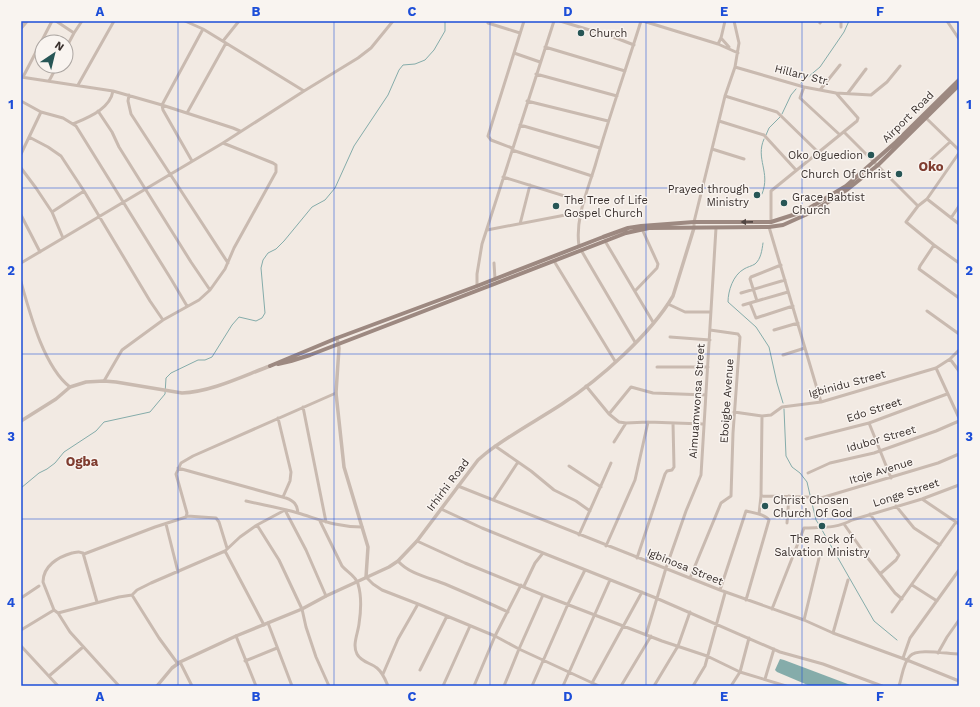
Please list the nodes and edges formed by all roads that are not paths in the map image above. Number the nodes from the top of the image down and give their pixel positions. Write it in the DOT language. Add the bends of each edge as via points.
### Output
graph roads {
  1 [pos="27,21"];
  2 [pos="52,21"];
  3 [pos="56,21"];
  4 [pos="82,21"];
  5 [pos="114,21"];
  6 [pos="185,21"];
  7 [pos="239,21"];
  8 [pos="393,21"];
  9 [pos="524,21"];
  10 [pos="554,21"];
  11 [pos="560,21"];
  12 [pos="642,21"];
  13 [pos="725,21"];
  14 [pos="734,21"];
  15 [pos="841,21"];
  16 [pos="947,21"];
  17 [pos="488,23"];
  18 [pos="841,27"];
  19 [pos="21,28"];
  20 [pos="203,29"];
  21 [pos="74,33"];
  22 [pos="520,33"];
  23 [pos="721,38"];
  24 [pos="959,39"];
  25 [pos="223,41"];
  26 [pos="226,43"];
  27 [pos="718,44"];
  28 [pos="634,45"];
  29 [pos="545,47"];
  30 [pos="730,49"];
  31 [pos="514,53"];
  32 [pos="738,53"];
  33 [pos="540,62"];
  34 [pos="840,65"];
  35 [pos="900,66"];
  36 [pos="735,67"];
  37 [pos="866,69"];
  38 [pos="625,71"];
  39 [pos="53,74"];
  40 [pos="536,74"];
  41 [pos="22,77"];
  42 [pos="959,80"];
  43 [pos="49,81"];
  44 [pos="78,85"];
  45 [pos="959,85"];
  46 [pos="804,87"];
  47 [pos="820,90"];
  48 [pos="113,91"];
  49 [pos="304,91"];
  50 [pos="836,93"];
  51 [pos="848,93"];
  52 [pos="129,95"];
  53 [pos="617,96"];
  54 [pos="725,96"];
  55 [pos="21,101"];
  56 [pos="528,101"];
  57 [pos="162,104"];
  58 [pos="98,111"];
  59 [pos="41,112"];
  60 [pos="187,113"];
  61 [pos="926,118"];
  62 [pos="608,121"];
  63 [pos="718,121"];
  64 [pos="73,124"];
  65 [pos="520,125"];
  66 [pos="240,131"];
  67 [pos="844,132"];
  68 [pos="840,135"];
  69 [pos="29,137"];
  70 [pos="950,142"];
  71 [pos="223,143"];
  72 [pos="22,148"];
  73 [pos="600,148"];
  74 [pos="512,149"];
  75 [pos="712,149"];
  76 [pos="959,151"];
  77 [pos="818,152"];
  78 [pos="21,154"];
  79 [pos="744,159"];
  80 [pos="192,161"];
  81 [pos="876,164"];
  82 [pos="926,164"];
  83 [pos="21,168"];
  84 [pos="796,170"];
  85 [pos="169,174"];
  86 [pos="592,176"];
  87 [pos="503,177"];
  88 [pos="530,185"];
  89 [pos="145,188"];
  90 [pos="84,191"];
  91 [pos="927,199"];
  92 [pos="123,202"];
  93 [pos="584,202"];
  94 [pos="918,206"];
  95 [pos="959,206"];
  96 [pos="52,212"];
  97 [pos="581,212"];
  98 [pos="21,215"];
  99 [pos="99,216"];
  100 [pos="951,218"];
  101 [pos="694,222"];
  102 [pos="771,222"];
  103 [pos="520,224"];
  104 [pos="959,224"];
  105 [pos="769,227"];
  106 [pos="694,228"];
  107 [pos="716,228"];
  108 [pos="642,229"];
  109 [pos="486,230"];
  110 [pos="63,238"];
  111 [pos="605,240"];
  112 [pos="934,245"];
  113 [pos="580,248"];
  114 [pos="40,252"];
  115 [pos="552,259"];
  116 [pos="21,263"];
  117 [pos="228,263"];
  118 [pos="494,263"];
  119 [pos="959,263"];
  120 [pos="781,265"];
  121 [pos="496,279"];
  122 [pos="785,280"];
  123 [pos="21,282"];
  124 [pos="477,286"];
  125 [pos="22,289"];
  126 [pos="753,289"];
  127 [pos="210,290"];
  128 [pos="634,291"];
  129 [pos="788,292"];
  130 [pos="741,293"];
  131 [pos="959,298"];
  132 [pos="756,301"];
  133 [pos="750,303"];
  134 [pos="668,304"];
  135 [pos="187,306"];
  136 [pos="743,306"];
  137 [pos="793,306"];
  138 [pos="927,311"];
  139 [pos="711,312"];
  140 [pos="163,320"];
  141 [pos="653,322"];
  142 [pos="798,323"];
  143 [pos="710,330"];
  144 [pos="774,330"];
  145 [pos="959,334"];
  146 [pos="670,337"];
  147 [pos="338,340"];
  148 [pos="710,340"];
  149 [pos="635,342"];
  150 [pos="805,348"];
  151 [pos="959,350"];
  152 [pos="783,355"];
  153 [pos="950,360"];
  154 [pos="615,362"];
  155 [pos="270,366"];
  156 [pos="657,366"];
  157 [pos="708,367"];
  158 [pos="936,368"];
  159 [pos="959,371"];
  160 [pos="104,381"];
  161 [pos="586,386"];
  162 [pos="70,387"];
  163 [pos="336,393"];
  164 [pos="947,394"];
  165 [pos="706,395"];
  166 [pos="821,402"];
  167 [pos="303,407"];
  168 [pos="734,412"];
  169 [pos="610,414"];
  170 [pos="762,416"];
  171 [pos="278,418"];
  172 [pos="959,419"];
  173 [pos="21,421"];
  174 [pos="648,422"];
  175 [pos="673,422"];
  176 [pos="626,423"];
  177 [pos="869,423"];
  178 [pos="703,424"];
  179 [pos="806,439"];
  180 [pos="614,442"];
  181 [pos="495,446"];
  182 [pos="880,450"];
  183 [pos="959,454"];
  184 [pos="518,462"];
  185 [pos="611,463"];
  186 [pos="569,466"];
  187 [pos="178,468"];
  188 [pos="808,473"];
  189 [pos="891,478"];
  190 [pos="458,486"];
  191 [pos="601,486"];
  192 [pos="959,486"];
  193 [pos="282,496"];
  194 [pos="761,496"];
  195 [pos="789,496"];
  196 [pos="922,499"];
  197 [pos="492,500"];
  198 [pos="246,501"];
  199 [pos="896,506"];
  200 [pos="442,508"];
  201 [pos="285,510"];
  202 [pos="590,511"];
  203 [pos="298,513"];
  204 [pos="759,514"];
  205 [pos="870,514"];
  206 [pos="186,516"];
  207 [pos="320,521"];
  208 [pos="326,522"];
  209 [pos="787,523"];
  210 [pos="957,523"];
  211 [pos="166,524"];
  212 [pos="844,524"];
  213 [pos="257,525"];
  214 [pos="362,527"];
  215 [pos="579,535"];
  216 [pos="417,541"];
  217 [pos="606,546"];
  218 [pos="940,546"];
  219 [pos="226,549"];
  220 [pos="83,553"];
  221 [pos="543,553"];
  222 [pos="637,558"];
  223 [pos="819,558"];
  224 [pos="398,561"];
  225 [pos="666,568"];
  226 [pos="585,570"];
  227 [pos="959,570"];
  228 [pos="178,572"];
  229 [pos="880,574"];
  230 [pos="366,577"];
  231 [pos="690,578"];
  232 [pos="610,580"];
  233 [pos="848,580"];
  234 [pos="358,582"];
  235 [pos="912,585"];
  236 [pos="39,586"];
  237 [pos="522,586"];
  238 [pos="720,590"];
  239 [pos="642,592"];
  240 [pos="725,592"];
  241 [pos="132,595"];
  242 [pos="543,595"];
  243 [pos="326,596"];
  244 [pos="21,598"];
  245 [pos="656,598"];
  246 [pos="902,599"];
  247 [pos="746,600"];
  248 [pos="937,601"];
  249 [pos="97,602"];
  250 [pos="418,604"];
  251 [pos="568,604"];
  252 [pos="302,609"];
  253 [pos="772,609"];
  254 [pos="54,610"];
  255 [pos="508,612"];
  256 [pos="690,612"];
  257 [pos="892,612"];
  258 [pos="58,613"];
  259 [pos="595,615"];
  260 [pos="447,616"];
  261 [pos="804,620"];
  262 [pos="959,620"];
  263 [pos="716,623"];
  264 [pos="266,624"];
  265 [pos="470,626"];
  266 [pos="623,626"];
  267 [pos="21,630"];
  268 [pos="832,633"];
  269 [pos="646,634"];
  270 [pos="236,636"];
  271 [pos="495,636"];
  272 [pos="651,636"];
  273 [pos="749,638"];
  274 [pos="21,646"];
  275 [pos="678,646"];
  276 [pos="83,647"];
  277 [pos="277,648"];
  278 [pos="518,649"];
  279 [pos="774,649"];
  280 [pos="938,653"];
  281 [pos="959,654"];
  282 [pos="707,656"];
  283 [pos="903,658"];
  284 [pos="544,660"];
  285 [pos="907,660"];
  286 [pos="245,661"];
  287 [pos="179,663"];
  288 [pos="420,670"];
  289 [pos="568,672"];
  290 [pos="740,672"];
  291 [pos="383,674"];
  292 [pos="49,676"];
  293 [pos="765,680"];
  294 [pos="959,681"];
  295 [pos="592,683"];
  296 [pos="58,686"];
  297 [pos="119,686"];
  298 [pos="157,686"];
  299 [pos="192,686"];
  300 [pos="256,686"];
  301 [pos="292,686"];
  302 [pos="329,686"];
  303 [pos="388,686"];
  304 [pos="443,686"];
  305 [pos="474,686"];
  306 [pos="504,686"];
  307 [pos="532,686"];
  308 [pos="563,686"];
  309 [pos="599,686"];
  310 [pos="621,686"];
  311 [pos="654,686"];
  312 [pos="692,686"];
  313 [pos="731,686"];
  314 [pos="785,686"];
  315 [pos="882,686"];
  316 [pos="899,686"];
  1 -- 19 [label="street"];
  2 -- 41 [label="street"];
  3 -- 21 [label="street"];
  4 -- 21 [label="street"];
  5 -- 44 [label="street"];
  6 -- 20 [label="street"];
  7 -- 25 [label="street"];
  8 -- 49 [label="street" via="371,48"];
  9 -- 22 [label="street"];
  10 -- 29 [label="street"];
  11 -- 28 [label="street"];
  12 -- 27 [label="street"];
  12 -- 28 [label="street"];
  13 -- 23 [label="street"];
  14 -- 32 [label="street" via="739,43"];
  15 -- 18 [label="street"];
  16 -- 24 [label="street"];
  17 -- 22 [label="street"];
  20 -- 25 [label="street"];
  20 -- 57 [label="street"];
  22 -- 31 [label="street"];
  23 -- 27 [label="street"];
  23 -- 30 [label="street"];
  25 -- 26 [label="street"];
  26 -- 49 [label="street"];
  26 -- 60 [label="street"];
  27 -- 30 [label="street"];
  28 -- 38 [label="street"];
  29 -- 33 [label="street"];
  29 -- 38 [label="street"];
  30 -- 32 [label="street"];
  31 -- 33 [label="street"];
  31 -- 74 [label="street" via="488,136 491,140"];
  32 -- 36 [label="street"];
  33 -- 40 [label="street"];
  34 -- 47 [label="street"];
  35 -- 51 [label="street" via="887,82 871,95"];
  36 -- 46 [label="street, Hillary Str."];
  36 -- 54 [label="street"];
  37 -- 51 [label="street"];
  38 -- 53 [label="street"];
  39 -- 43 [label="street"];
  40 -- 53 [label="street"];
  40 -- 56 [label="street"];
  41 -- 43 [label="street"];
  42 -- 81 [label="main road, Airport Road"];
  43 -- 44 [label="street"];
  44 -- 48 [label="street"];
  45 -- 61 [label="main road, Airport Road"];
  46 -- 47 [label="street, Hillary Str."];
  46 -- 68 [label="street" via="800,98"];
  47 -- 50 [label="street, Hillary Str."];
  48 -- 52 [label="street"];
  48 -- 58 [label="street" via="110,101"];
  49 -- 66 [label="street"];
  50 -- 51 [label="street"];
  50 -- 67 [label="street, Hillary Str." via="858,118"];
  52 -- 57 [label="street"];
  52 -- 85 [label="street" via="131,114"];
  53 -- 62 [label="street"];
  54 -- 63 [label="street"];
  54 -- 77 [label="street" via="777,112"];
  55 -- 59 [label="street"];
  56 -- 62 [label="street"];
  56 -- 65 [label="street"];
  57 -- 60 [label="street"];
  57 -- 80 [label="street" via="162,110"];
  58 -- 64 [label="street"];
  58 -- 89 [label="street"];
  59 -- 64 [label="street" via="61,117"];
  59 -- 69 [label="street"];
  60 -- 66 [label="street"];
  61 -- 70 [label="street"];
  61 -- 81 [label="main road, Airport Road"];
  62 -- 73 [label="street"];
  63 -- 75 [label="street"];
  63 -- 84 [label="street" via="764,135"];
  64 -- 92 [label="street"];
  65 -- 73 [label="street"];
  65 -- 74 [label="street"];
  66 -- 71 [label="street"];
  67 -- 68 [label="street"];
  67 -- 81 [label="street"];
  68 -- 77 [label="street"];
  69 -- 72 [label="street"];
  69 -- 90 [label="street" via="56,151"];
  70 -- 76 [label="street"];
  70 -- 82 [label="street"];
  71 -- 80 [label="street"];
  71 -- 117 [label="street" via="268,161 277,168"];
  72 -- 78 [label="street"];
  73 -- 86 [label="street"];
  74 -- 86 [label="street"];
  74 -- 87 [label="street"];
  75 -- 79 [label="street"];
  75 -- 101 [label="street"];
  76 -- 91 [label="street"];
  77 -- 84 [label="street"];
  80 -- 85 [label="street"];
  81 -- 94 [label="street"];
  81 -- 102 [label="main road, Airport Road" via="811,207"];
  81 -- 105 [label="main road, Airport Road" via="848,189 814,211 783,225"];
  83 -- 96 [label="street"];
  84 -- 102 [label="street" via="771,190"];
  85 -- 89 [label="street"];
  85 -- 117 [label="street"];
  86 -- 93 [label="street"];
  87 -- 88 [label="street"];
  87 -- 109 [label="street"];
  88 -- 93 [label="street"];
  88 -- 103 [label="street"];
  89 -- 92 [label="street"];
  89 -- 127 [label="street"];
  90 -- 96 [label="street"];
  90 -- 99 [label="street"];
  91 -- 94 [label="street"];
  91 -- 100 [label="street"];
  92 -- 99 [label="street"];
  92 -- 135 [label="street"];
  93 -- 97 [label="street"];
  94 -- 112 [label="street" via="906,222"];
  95 -- 100 [label="street"];
  96 -- 110 [label="street"];
  97 -- 103 [label="street"];
  97 -- 113 [label="street" via="578,231"];
  98 -- 114 [label="street"];
  99 -- 110 [label="street"];
  99 -- 140 [label="street"];
  100 -- 104 [label="street"];
  102 -- 101 [label="main road, Airport Road, one-way"];
  101 -- 106 [label="street"];
  101 -- 113 [label="main road, Airport Road" via="628,228"];
  103 -- 109 [label="street"];
  105 -- 107 [label="main road, Airport Road"];
  105 -- 120 [label="street"];
  106 -- 107 [label="main road, Airport Road"];
  106 -- 108 [label="main road, Airport Road"];
  106 -- 134 [label="street, Irhirhi Road" via="676,288"];
  107 -- 139 [label="street, Aimuamwonsa Street"];
  108 -- 111 [label="main road, Airport Road"];
  108 -- 128 [label="street" via="658,264"];
  109 -- 124 [label="street"];
  110 -- 114 [label="street"];
  111 -- 113 [label="main road, Airport Road"];
  111 -- 128 [label="street"];
  112 -- 119 [label="street"];
  112 -- 131 [label="street" via="920,266 920,271"];
  113 -- 115 [label="main road"];
  113 -- 149 [label="street"];
  114 -- 116 [label="street"];
  115 -- 121 [label="main road"];
  115 -- 147 [label="main road"];
  115 -- 154 [label="street"];
  117 -- 127 [label="street"];
  118 -- 121 [label="street"];
  120 -- 122 [label="street"];
  120 -- 126 [label="street" via="751,277"];
  121 -- 124 [label="main road"];
  122 -- 126 [label="street"];
  122 -- 129 [label="street"];
  123 -- 125 [label="street"];
  124 -- 147 [label="main road"];
  125 -- 162 [label="street" via="52,365 60,378"];
  126 -- 130 [label="street"];
  126 -- 132 [label="street"];
  127 -- 135 [label="street"];
  128 -- 141 [label="street"];
  129 -- 132 [label="street"];
  129 -- 137 [label="street"];
  132 -- 133 [label="street"];
  133 -- 136 [label="street"];
  133 -- 137 [label="street" via="756,318"];
  134 -- 139 [label="street" via="684,312"];
  134 -- 141 [label="street, Irhirhi Road"];
  135 -- 140 [label="street"];
  137 -- 142 [label="street"];
  138 -- 145 [label="street"];
  139 -- 143 [label="street, Aimuamwonsa Street"];
  140 -- 160 [label="street" via="122,350"];
  141 -- 149 [label="street, Irhirhi Road"];
  142 -- 144 [label="street"];
  142 -- 150 [label="street"];
  143 -- 148 [label="street, Aimuamwonsa Street"];
  143 -- 168 [label="street, Eboigbe Avenue" via="740,335"];
  146 -- 148 [label="street"];
  147 -- 155 [label="main road"];
  147 -- 163 [label="street"];
  148 -- 157 [label="street, Aimuamwonsa Street"];
  149 -- 154 [label="street, Irhirhi Road"];
  150 -- 152 [label="street"];
  150 -- 166 [label="street"];
  151 -- 153 [label="street, Igbinidu Street"];
  153 -- 158 [label="street, Igbinidu Street"];
  153 -- 159 [label="street"];
  154 -- 161 [label="street, Irhirhi Road"];
  155 -- 160 [label="street" via="198,391 182,393"];
  156 -- 157 [label="street"];
  157 -- 165 [label="street, Aimuamwonsa Street"];
  158 -- 164 [label="street"];
  158 -- 166 [label="street, Igbinidu Street"];
  160 -- 162 [label="street" via="86,382"];
  161 -- 169 [label="street"];
  161 -- 181 [label="street, Irhirhi Road"];
  162 -- 173 [label="street"];
  163 -- 167 [label="street"];
  163 -- 214 [label="street" via="344,467"];
  164 -- 172 [label="street"];
  164 -- 177 [label="street, Edo Street"];
  165 -- 169 [label="street" via="653,393 631,387"];
  165 -- 178 [label="street, Aimuamwonsa Street"];
  166 -- 170 [label="street, Igbinidu Street" via="782,407 771,415"];
  167 -- 171 [label="street"];
  167 -- 208 [label="street"];
  168 -- 170 [label="street"];
  168 -- 231 [label="street, Eboigbe Avenue" via="730,498 722,502"];
  169 -- 176 [label="street" via="620,422"];
  170 -- 194 [label="street"];
  171 -- 187 [label="street" via="184,460"];
  171 -- 193 [label="street" via="291,472 289,484"];
  172 -- 182 [label="street, Idubor Street" via="936,431"];
  174 -- 175 [label="street"];
  174 -- 176 [label="street"];
  174 -- 217 [label="street" via="635,480"];
  175 -- 178 [label="street"];
  175 -- 222 [label="street" via="674,468 665,474"];
  176 -- 180 [label="street"];
  177 -- 179 [label="street, Edo Street"];
  177 -- 182 [label="street"];
  178 -- 225 [label="street, Aimuamwonsa Street" via="701,475"];
  181 -- 184 [label="street"];
  181 -- 190 [label="street, Irhirhi Road" via="478,460"];
  182 -- 188 [label="street, Idubor Street" via="830,463"];
  182 -- 189 [label="street"];
  183 -- 189 [label="street, Itoje Avenue"];
  184 -- 197 [label="street"];
  184 -- 202 [label="street" via="554,490"];
  185 -- 191 [label="street"];
  186 -- 191 [label="street"];
  187 -- 193 [label="street"];
  187 -- 206 [label="street" via="176,474"];
  189 -- 195 [label="street, Itoje Avenue" via="821,498"];
  190 -- 197 [label="street, Igbinosa Street"];
  190 -- 200 [label="street, Irhirhi Road"];
  191 -- 202 [label="street"];
  192 -- 196 [label="street, Longe Street"];
  193 -- 203 [label="street" via="295,502"];
  194 -- 195 [label="street, Itoje Avenue"];
  194 -- 204 [label="street"];
  195 -- 209 [label="street"];
  196 -- 199 [label="street, Longe Street"];
  196 -- 210 [label="street"];
  197 -- 215 [label="street, Igbinosa Street"];
  198 -- 201 [label="street"];
  199 -- 205 [label="street, Longe Street"];
  199 -- 218 [label="street" via="914,528"];
  200 -- 216 [label="street, Irhirhi Road"];
  200 -- 221 [label="street"];
  201 -- 203 [label="street"];
  201 -- 213 [label="street"];
  201 -- 243 [label="street"];
  202 -- 215 [label="street"];
  203 -- 207 [label="street"];
  204 -- 238 [label="street" via="746,511"];
  204 -- 247 [label="street" via="768,517 769,520"];
  205 -- 212 [label="street, Longe Street"];
  205 -- 229 [label="street" via="899,556"];
  206 -- 211 [label="street" via="182,520"];
  206 -- 219 [label="street" via="216,518"];
  207 -- 208 [label="street"];
  207 -- 234 [label="street" via="342,566"];
  208 -- 214 [label="street"];
  210 -- 218 [label="street"];
  211 -- 220 [label="street"];
  211 -- 228 [label="street"];
  212 -- 229 [label="street"];
  212 -- 253 [label="street, Longe Street" via="803,529"];
  213 -- 219 [label="street"];
  213 -- 252 [label="street" via="279,560"];
  214 -- 230 [label="street" via="368,547"];
  215 -- 217 [label="street, Igbinosa Street"];
  216 -- 224 [label="street, Irhirhi Road"];
  216 -- 237 [label="street"];
  217 -- 222 [label="street, Igbinosa Street"];
  218 -- 235 [label="street"];
  219 -- 228 [label="street"];
  219 -- 264 [label="street"];
  220 -- 249 [label="street"];
  220 -- 254 [label="street" via="79,551 62,556 54,560 46,570 43,582"];
  221 -- 226 [label="street"];
  221 -- 237 [label="street"];
  222 -- 225 [label="street, Igbinosa Street"];
  223 -- 261 [label="street"];
  224 -- 230 [label="street, Irhirhi Road" via="389,568"];
  224 -- 255 [label="street" via="420,574"];
  225 -- 231 [label="street, Igbinosa Street"];
  225 -- 245 [label="street, Aimuamwonsa Street"];
  226 -- 232 [label="street"];
  226 -- 251 [label="street"];
  227 -- 248 [label="street"];
  228 -- 241 [label="street" via="150,583"];
  229 -- 246 [label="street"];
  230 -- 234 [label="street, Irhirhi Road"];
  230 -- 250 [label="street" via="382,590"];
  231 -- 238 [label="street, Igbinosa Street"];
  232 -- 239 [label="street"];
  232 -- 259 [label="street"];
  233 -- 268 [label="street"];
  234 -- 243 [label="street, Irhirhi Road"];
  234 -- 291 [label="street" via="361,604 355,650 362,660"];
  235 -- 246 [label="street"];
  235 -- 248 [label="street"];
  236 -- 244 [label="street"];
  237 -- 242 [label="street"];
  237 -- 255 [label="street"];
  238 -- 240 [label="street, Igbinosa Street"];
  239 -- 245 [label="street"];
  239 -- 266 [label="street"];
  240 -- 247 [label="street, Igbinosa Street"];
  240 -- 263 [label="street"];
  241 -- 249 [label="street"];
  241 -- 287 [label="street" via="159,638"];
  242 -- 251 [label="street"];
  242 -- 278 [label="street"];
  243 -- 252 [label="street, Irhirhi Road"];
  245 -- 256 [label="street"];
  245 -- 269 [label="street, Aimuamwonsa Street"];
  246 -- 257 [label="street"];
  247 -- 253 [label="street, Igbinosa Street"];
  248 -- 283 [label="street" via="910,638"];
  249 -- 258 [label="street"];
  250 -- 260 [label="street"];
  250 -- 291 [label="street" via="398,639"];
  251 -- 259 [label="street"];
  251 -- 284 [label="street"];
  252 -- 264 [label="street, Irhirhi Road"];
  252 -- 302 [label="street" via="316,657"];
  253 -- 261 [label="street, Igbinosa Street"];
  254 -- 258 [label="street"];
  254 -- 267 [label="street"];
  255 -- 271 [label="street"];
  256 -- 263 [label="street"];
  256 -- 275 [label="street"];
  258 -- 276 [label="street"];
  259 -- 266 [label="street"];
  259 -- 289 [label="street"];
  260 -- 265 [label="street"];
  260 -- 288 [label="street"];
  261 -- 268 [label="street, Igbinosa Street"];
  262 -- 280 [label="street"];
  263 -- 273 [label="street"];
  263 -- 282 [label="street"];
  264 -- 270 [label="street, Irhirhi Road"];
  264 -- 277 [label="street"];
  265 -- 271 [label="street"];
  265 -- 304 [label="street"];
  266 -- 269 [label="street"];
  266 -- 295 [label="street"];
  268 -- 283 [label="street, Igbinosa Street"];
  269 -- 272 [label="street"];
  270 -- 286 [label="street"];
  270 -- 287 [label="street, Irhirhi Road"];
  271 -- 278 [label="street"];
  271 -- 305 [label="street"];
  272 -- 275 [label="street"];
  272 -- 310 [label="street"];
  273 -- 279 [label="street"];
  273 -- 290 [label="street"];
  274 -- 292 [label="street"];
  275 -- 282 [label="street"];
  275 -- 311 [label="street"];
  276 -- 292 [label="street"];
  276 -- 297 [label="street"];
  277 -- 286 [label="street"];
  277 -- 301 [label="street"];
  278 -- 284 [label="street"];
  278 -- 306 [label="street"];
  279 -- 293 [label="street"];
  279 -- 315 [label="street"];
  280 -- 281 [label="street"];
  280 -- 285 [label="street" via="918,652"];
  282 -- 290 [label="street"];
  282 -- 312 [label="street" via="704,669"];
  283 -- 285 [label="street, Igbinosa Street"];
  284 -- 289 [label="street"];
  284 -- 307 [label="street"];
  285 -- 294 [label="street, Igbinosa Street"];
  285 -- 316 [label="street"];
  286 -- 300 [label="street"];
  287 -- 298 [label="street, Irhirhi Road"];
  287 -- 299 [label="street"];
  289 -- 295 [label="street"];
  289 -- 308 [label="street"];
  290 -- 293 [label="street"];
  290 -- 313 [label="street"];
  291 -- 303 [label="street"];
  292 -- 296 [label="street"];
  293 -- 314 [label="street"];
  295 -- 309 [label="street"];
}
